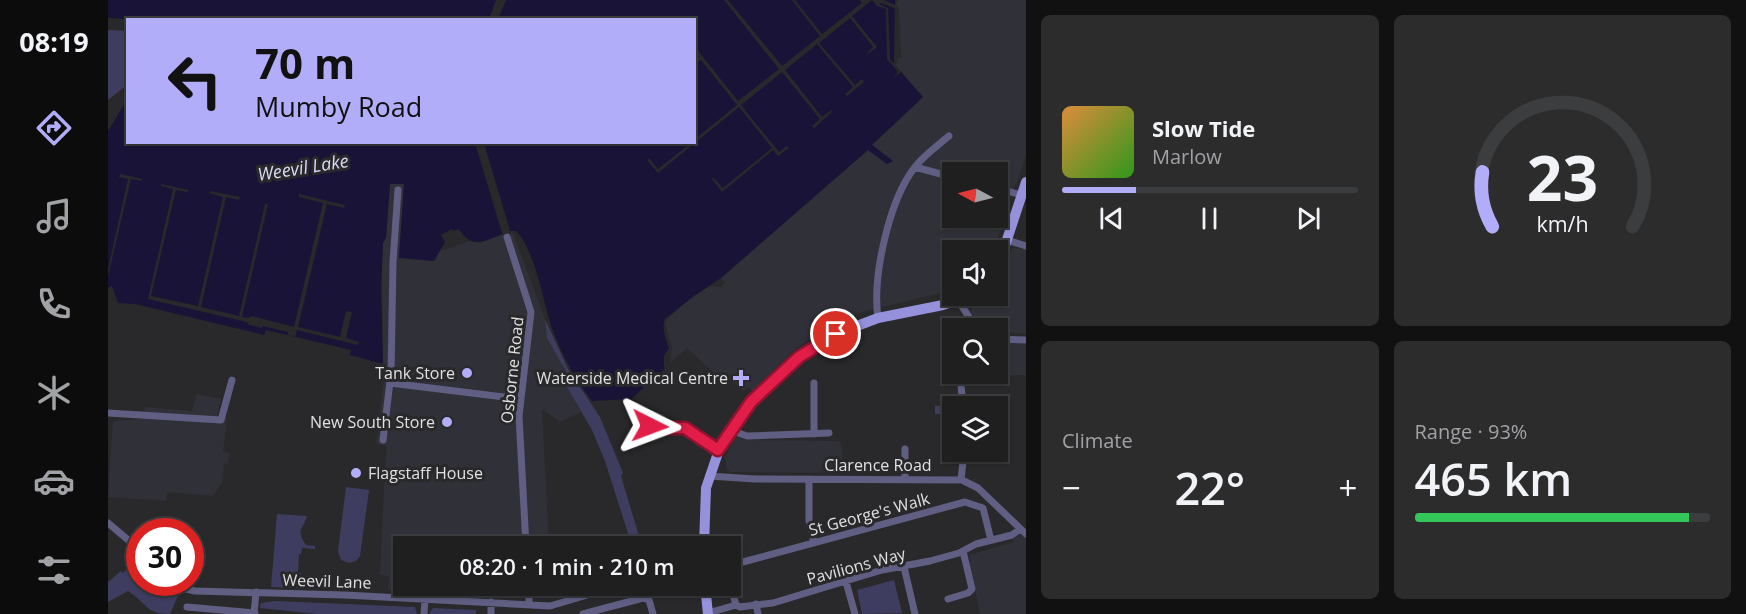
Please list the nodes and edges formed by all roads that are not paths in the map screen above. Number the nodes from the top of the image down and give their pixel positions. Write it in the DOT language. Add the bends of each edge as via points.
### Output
graph roads {
  1 [pos="949,136"];
  2 [pos="915,167"];
  3 [pos="942,174"];
  4 [pos="1026,182"];
  5 [pos="398,190"];
  6 [pos="1008,192"];
  7 [pos="1022,195"];
  8 [pos="507,237"];
  9 [pos="1007,240"];
  10 [pos="1008,240"];
  11 [pos="1026,246"];
  12 [pos="942,303"];
  13 [pos="878,318"];
  14 [pos="1008,339"];
  15 [pos="1026,340"];
  16 [pos="232,380"];
  17 [pos="390,383"];
  18 [pos="814,383"];
  19 [pos="961,385"];
  20 [pos="962,396"];
  21 [pos="520,399"];
  22 [pos="108,413"];
  23 [pos="637,419"];
  24 [pos="730,430"];
  25 [pos="829,433"];
  26 [pos="814,434"];
  27 [pos="384,440"];
  28 [pos="905,449"];
  29 [pos="718,450"];
  30 [pos="963,462"];
  31 [pos="709,476"];
  32 [pos="809,479"];
  33 [pos="905,479"];
  34 [pos="961,480"];
  35 [pos="108,523"];
  36 [pos="1023,532"];
  37 [pos="525,536"];
  38 [pos="704,536"];
  39 [pos="126,538"];
  40 [pos="993,540"];
  41 [pos="814,543"];
  42 [pos="963,551"];
  43 [pos="741,563"];
  44 [pos="904,567"];
  45 [pos="846,582"];
  46 [pos="204,590"];
  47 [pos="256,592"];
  48 [pos="529,596"];
  49 [pos="585,596"];
  50 [pos="706,596"];
  51 [pos="734,596"];
  52 [pos="640,598"];
  53 [pos="425,599"];
  54 [pos="948,599"];
  55 [pos="491,602"];
  56 [pos="756,604"];
  57 [pos="529,605"];
  58 [pos="736,605"];
  59 [pos="188,607"];
  60 [pos="254,613"];
  61 [pos="708,613"];
  62 [pos="423,614"];
  63 [pos="491,614"];
  64 [pos="583,614"];
  65 [pos="653,614"];
  66 [pos="758,614"];
  67 [pos="855,614"];
  68 [pos="915,614"];
  1 -- 2 [label="street"];
  2 -- 3 [label="street"];
  2 -- 13 [label="street" via="892,213 876,290"];
  4 -- 7 [label="main road"];
  5 -- 17 [label="street"];
  6 -- 7 [label="street"];
  7 -- 9 [label="main road"];
  8 -- 21 [label="street, Osborne Road" via="531,309"];
  10 -- 11 [label="street"];
  12 -- 13 [label="main road"];
  13 -- 24 [label="main road" via="836,334 799,357 751,402"];
  14 -- 15 [label="street"];
  16 -- 22 [label="street" via="223,419"];
  17 -- 21 [label="street"];
  17 -- 27 [label="street"];
  18 -- 26 [label="street"];
  19 -- 20 [label="street"];
  21 -- 37 [label="street, Osborne Road"];
  23 -- 29 [label="street" via="654,427 685,428"];
  24 -- 26 [label="street" via="747,436"];
  24 -- 29 [label="main road"];
  25 -- 26 [label="street"];
  28 -- 33 [label="street"];
  29 -- 31 [label="main road"];
  30 -- 34 [label="street"];
  31 -- 32 [label="street, Clarence Road"];
  31 -- 38 [label="main road"];
  32 -- 33 [label="street, Clarence Road"];
  32 -- 41 [label="street" via="809,520"];
  33 -- 34 [label="street, Clarence Road"];
  34 -- 36 [label="street" via="978,488"];
  35 -- 39 [label="street"];
  36 -- 40 [label="street, Pavilions Way"];
  40 -- 41 [label="street, St George's Walk" via="983,508 962,502"];
  40 -- 42 [label="street, Pavilions Way"];
  41 -- 43 [label="street, St George's Walk"];
  42 -- 44 [label="street, Pavilions Way"];
  42 -- 54 [label="street" via="972,589"];
  44 -- 45 [label="street, Pavilions Way"];
  44 -- 68 [label="street"];
  45 -- 56 [label="street, Pavilions Way" via="773,603"];
  45 -- 67 [label="street"];
  46 -- 47 [label="street, Weevil Lane"];
  47 -- 53 [label="street, Weevil Lane"];
  47 -- 60 [label="street"];
  48 -- 57 [label="street"];
  49 -- 57 [label="street, Weevil Lane" via="556,605"];
  50 -- 61 [label="main road"];
  51 -- 58 [label="street"];
  52 -- 64 [label="street"];
  52 -- 65 [label="street" via="650,600"];
  53 -- 55 [label="street, Weevil Lane"];
  53 -- 62 [label="street"];
  55 -- 57 [label="street, Weevil Lane"];
  55 -- 63 [label="street"];
  56 -- 58 [label="street, Pavilions Way"];
  56 -- 66 [label="street"];
  58 -- 61 [label="street, Pavilions Way"];
  59 -- 60 [label="street"];
}
